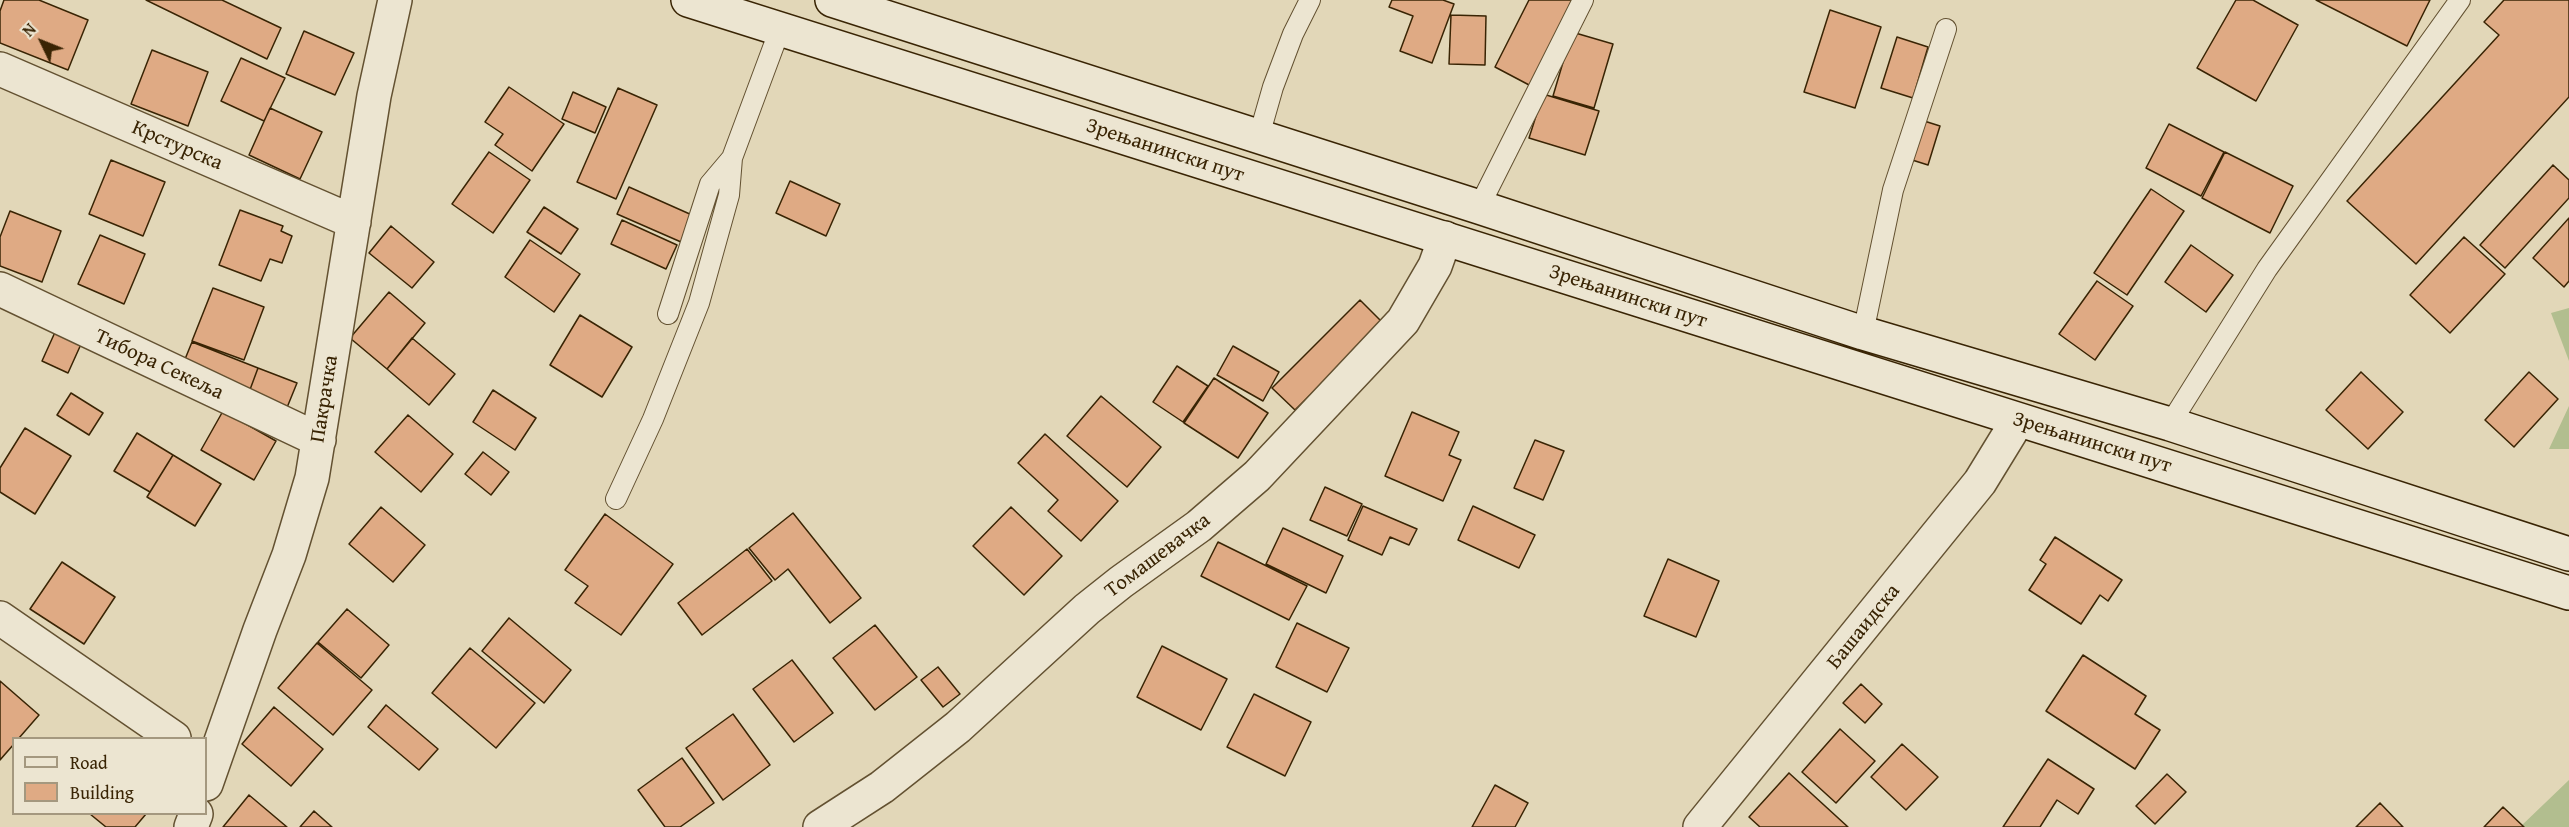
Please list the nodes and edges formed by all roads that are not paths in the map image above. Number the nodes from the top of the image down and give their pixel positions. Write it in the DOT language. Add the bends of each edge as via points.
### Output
graph roads {
  1 [pos="395,0"];
  2 [pos="688,0"];
  3 [pos="832,0"];
  4 [pos="1311,0"];
  5 [pos="1583,0"];
  6 [pos="2460,0"];
  7 [pos="780,29"];
  8 [pos="1946,29"];
  9 [pos="0,69"];
  10 [pos="1259,136"];
  11 [pos="732,158"];
  12 [pos="1479,207"];
  13 [pos="354,222"];
  14 [pos="1445,238"];
  15 [pos="0,289"];
  16 [pos="668,314"];
  17 [pos="1863,333"];
  18 [pos="2018,420"];
  19 [pos="2170,424"];
  20 [pos="319,440"];
  21 [pos="616,499"];
  22 [pos="2569,554"];
  23 [pos="2569,593"];
  24 [pos="0,618"];
  25 [pos="173,737"];
  26 [pos="208,770"];
  27 [pos="820,827"];
  28 [pos="1700,827"];
  1 -- 13 [label="main road, Пакрачка" via="374,96"];
  2 -- 7 [label="main road, Зрењанински пут"];
  3 -- 10 [label="main road, Зрењанински пут"];
  4 -- 10 [label="lane" via="1293,33"];
  5 -- 12 [label="lane"];
  6 -- 19 [label="lane" via="2267,270"];
  7 -- 11 [label="lane"];
  7 -- 14 [label="main road, Зрењанински пут"];
  8 -- 17 [label="lane" via="1893,190"];
  9 -- 13 [label="main road, Крстурска"];
  10 -- 12 [label="main road, Зрењанински пут"];
  11 -- 16 [label="lane" via="710,184"];
  11 -- 21 [label="lane" via="729,195 699,303"];
  12 -- 17 [label="main road, Зрењанински пут"];
  13 -- 20 [label="main road, Пакрачка"];
  14 -- 18 [label="main road, Зрењанински пут"];
  14 -- 27 [label="main road, Томашевачка" via="1403,321 1257,476 1199,526 1088,609 950,734 882,787"];
  15 -- 20 [label="main road, Тибора Секеља"];
  17 -- 19 [label="main road, Зрењанински пут"];
  18 -- 23 [label="main road, Зрењанински пут"];
  18 -- 28 [label="main road, Башаидска" via="1980,482"];
  19 -- 22 [label="main road, Зрењанински пут"];
  20 -- 26 [label="main road, Пакрачка" via="289,555"];
  24 -- 25 [label="main road"];
}
